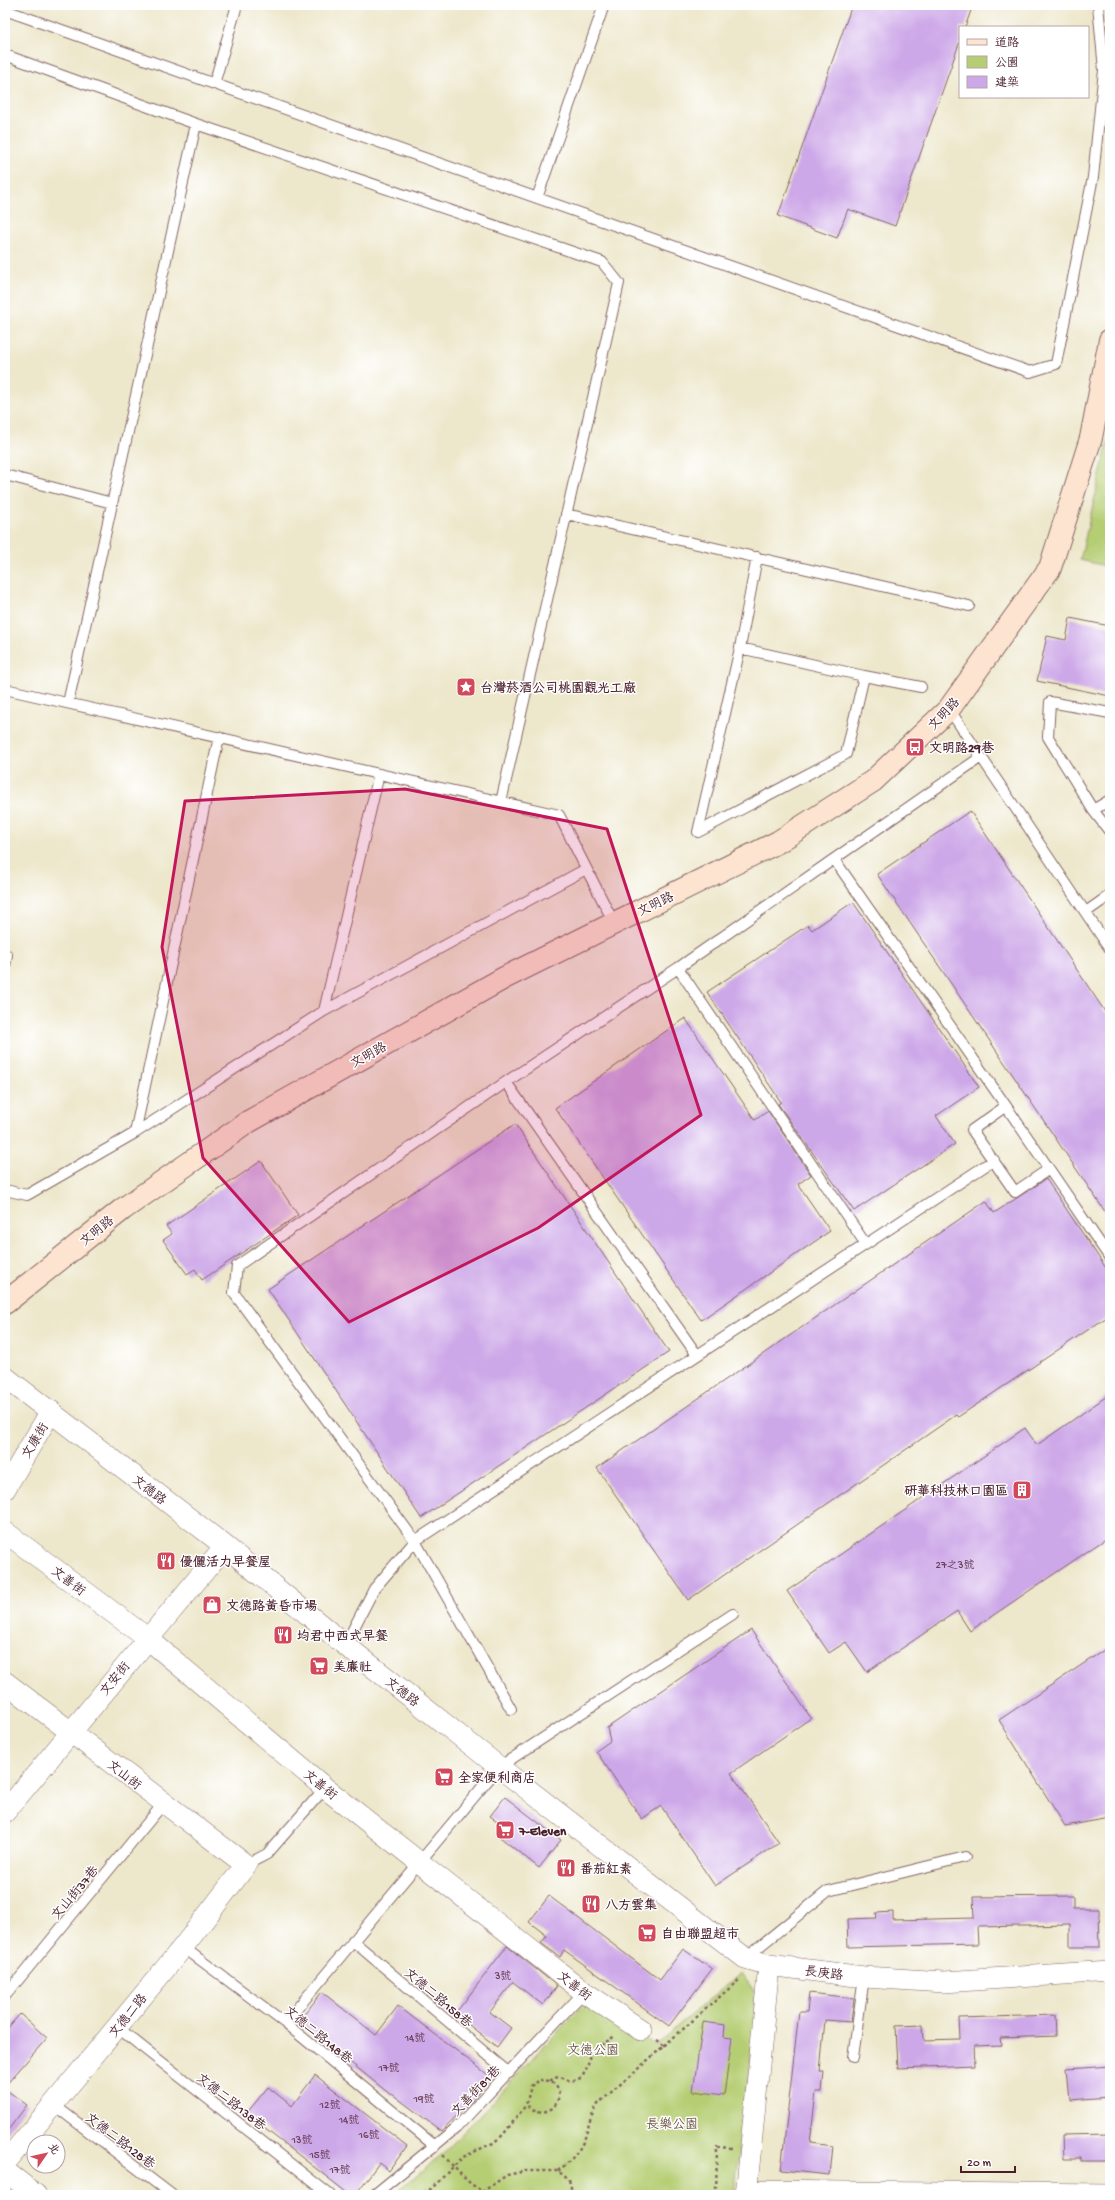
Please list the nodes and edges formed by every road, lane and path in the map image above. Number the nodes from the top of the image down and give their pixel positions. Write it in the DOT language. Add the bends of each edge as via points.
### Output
graph roads {
  1 [pos="238,5"];
  2 [pos="604,5"];
  3 [pos="1098,5"];
  4 [pos="5,10"];
  5 [pos="5,55"];
  6 [pos="214,84"];
  7 [pos="196,124"];
  8 [pos="537,198"];
  9 [pos="1110,340"];
  10 [pos="5,475"];
  11 [pos="112,503"];
  12 [pos="566,514"];
  13 [pos="757,557"];
  14 [pos="969,606"];
  15 [pos="740,648"];
  16 [pos="864,676"];
  17 [pos="921,687"];
  18 [pos="5,689"];
  19 [pos="68,703"];
  20 [pos="950,709"];
  21 [pos="1110,713"];
  22 [pos="219,738"];
  23 [pos="981,757"];
  24 [pos="379,774"];
  25 [pos="1110,800"];
  26 [pos="501,802"];
  27 [pos="1093,810"];
  28 [pos="1110,832"];
  29 [pos="834,859"];
  30 [pos="586,869"];
  31 [pos="1110,895"];
  32 [pos="1086,912"];
  33 [pos="614,924"];
  34 [pos="1110,949"];
  35 [pos="5,955"];
  36 [pos="5,966"];
  37 [pos="678,968"];
  38 [pos="324,1011"];
  39 [pos="506,1082"];
  40 [pos="1006,1106"];
  41 [pos="135,1133"];
  42 [pos="994,1160"];
  43 [pos="1049,1169"];
  44 [pos="5,1190"];
  45 [pos="865,1243"];
  46 [pos="1110,1258"];
  47 [pos="5,1303"];
  48 [pos="697,1355"];
  49 [pos="5,1377"];
  50 [pos="51,1411"];
  51 [pos="5,1489"];
  52 [pos="5,1532"];
  53 [pos="415,1541"];
  54 [pos="225,1546"];
  55 [pos="733,1614"];
  56 [pos="147,1638"];
  57 [pos="345,1645"];
  58 [pos="5,1682"];
  59 [pos="511,1709"];
  60 [pos="70,1732"];
  61 [pos="499,1767"];
  62 [pos="325,1788"];
  63 [pos="163,1804"];
  64 [pos="5,1812"];
  65 [pos="966,1857"];
  66 [pos="420,1862"];
  67 [pos="246,1865"];
  68 [pos="353,1941"];
  69 [pos="183,1947"];
  70 [pos="745,1958"];
  71 [pos="769,1965"];
  72 [pos="1110,1971"];
  73 [pos="864,1977"];
  74 [pos="740,1979"];
  75 [pos="584,1992"];
  76 [pos="5,1996"];
  77 [pos="285,2023"];
  78 [pos="634,2025"];
  79 [pos="117,2027"];
  80 [pos="853,2057"];
  81 [pos="509,2073"];
  82 [pos="550,2082"];
  83 [pos="54,2105"];
  84 [pos="526,2105"];
  85 [pos="435,2146"];
  86 [pos="734,2148"];
  87 [pos="5,2163"];
  88 [pos="454,2166"];
  89 [pos="5,2171"];
  90 [pos="558,2171"];
  91 [pos="482,2192"];
  92 [pos="746,2193"];
  93 [pos="840,2194"];
  94 [pos="36,2195"];
  95 [pos="172,2195"];
  96 [pos="330,2195"];
  97 [pos="374,2195"];
  98 [pos="418,2195"];
  99 [pos="492,2195"];
  100 [pos="573,2195"];
  101 [pos="716,2195"];
  102 [pos="1110,2195"];
  1 -- 6 [label="lane"];
  2 -- 8 [label="lane"];
  3 -- 8 [label="lane" via="1104,70 1093,177 1056,364 1030,372"];
  4 -- 6 [label="lane"];
  5 -- 7 [label="lane"];
  6 -- 8 [label="lane"];
  7 -- 11 [label="lane"];
  7 -- 12 [label="lane" via="602,262 619,283"];
  9 -- 20 [label="street, 文明路" via="1091,438 1050,568"];
  10 -- 11 [label="lane"];
  11 -- 19 [label="lane"];
  12 -- 13 [label="lane"];
  12 -- 26 [label="lane"];
  13 -- 14 [label="lane"];
  13 -- 15 [label="lane"];
  15 -- 16 [label="lane"];
  15 -- 16 [label="lane" via="698,832 846,754"];
  16 -- 17 [label="lane"];
  18 -- 19 [label="lane"];
  19 -- 22 [label="lane"];
  20 -- 23 [label="lane"];
  20 -- 33 [label="street, 文明路" via="873,781 778,842"];
  21 -- 27 [label="lane" via="1050,702 1048,737"];
  22 -- 24 [label="lane"];
  22 -- 41 [label="lane"];
  23 -- 29 [label="lane"];
  23 -- 32 [label="lane"];
  24 -- 26 [label="lane"];
  24 -- 38 [label="lane"];
  25 -- 27 [label="lane"];
  26 -- 30 [label="lane" via="559,815"];
  27 -- 28 [label="lane"];
  29 -- 37 [label="lane"];
  29 -- 40 [label="lane"];
  30 -- 33 [label="lane"];
  30 -- 38 [label="lane"];
  31 -- 32 [label="lane"];
  32 -- 34 [label="lane"];
  33 -- 47 [label="street, 文明路" via="504,978 248,1122 123,1209"];
  35 -- 36 [label="lane"];
  37 -- 39 [label="lane"];
  37 -- 45 [label="lane"];
  38 -- 41 [label="lane"];
  39 -- 48 [label="lane"];
  39 -- 53 [label="lane" via="237,1266 234,1293"];
  40 -- 42 [label="lane" via="972,1130"];
  40 -- 43 [label="lane"];
  41 -- 44 [label="lane" via="27,1195"];
  42 -- 43 [label="lane" via="1015,1192"];
  42 -- 45 [label="lane"];
  43 -- 46 [label="lane"];
  45 -- 48 [label="lane"];
  48 -- 53 [label="lane"];
  49 -- 50 [label="street, 文德路"];
  50 -- 51 [label="street, 文康街"];
  50 -- 54 [label="street, 文德路"];
  52 -- 56 [label="street, 文善街"];
  53 -- 57 [label="lane" via="374,1588"];
  53 -- 59 [label="lane"];
  54 -- 56 [label="street, 文安街"];
  54 -- 57 [label="street, 文德路"];
  55 -- 61 [label="lane"];
  56 -- 60 [label="street, 文安街"];
  56 -- 62 [label="street, 文善街"];
  57 -- 61 [label="street, 文德路"];
  58 -- 60 [label="street, 文山街"];
  60 -- 63 [label="street, 文山街"];
  60 -- 64 [label="street, 文安街"];
  61 -- 66 [label="lane"];
  61 -- 70 [label="street, 文德路"];
  62 -- 66 [label="street, 文善街"];
  62 -- 67 [label="lane" via="267,1854"];
  63 -- 67 [label="street, 文山街"];
  63 -- 76 [label="lane, 文山街37巷"];
  65 -- 70 [label="lane" via="828,1891"];
  66 -- 68 [label="lane"];
  66 -- 75 [label="street, 文善街"];
  67 -- 69 [label="street, 文德二路"];
  68 -- 77 [label="lane"];
  68 -- 81 [label="lane, 文德二路158巷"];
  69 -- 77 [label="lane, 文德二路148巷"];
  69 -- 79 [label="street, 文德二路"];
  70 -- 71 [label="street, 文德路"];
  71 -- 73 [label="street, 長庚路"];
  71 -- 92 [label="street"];
  72 -- 73 [label="street, 長庚路" via="944,1982"];
  73 -- 80 [label="lane"];
  74 -- 90 [label="path" via="599,2104 590,2116 584,2140 573,2159"];
  75 -- 78 [label="street, 文善街"];
  75 -- 81 [label="lane, 文善街81巷"];
  77 -- 85 [label="lane, 文德二路148巷"];
  78 -- 82 [label="path" via="591,2055 585,2075 580,2079 570,2081 557,2077"];
  79 -- 83 [label="street, 文德二路"];
  79 -- 96 [label="lane, 文德二路138巷"];
  81 -- 85 [label="lane, 文善街81巷"];
  82 -- 84 [label="path" via="540,2080 531,2086"];
  82 -- 84 [label="path" via="555,2084 559,2093 554,2107 540,2111"];
  83 -- 87 [label="street, 文德二路"];
  83 -- 95 [label="lane, 文德二路128巷"];
  84 -- 88 [label="path" via="503,2135 493,2143 463,2157"];
  85 -- 88 [label="path"];
  85 -- 97 [label="lane, 文善街81巷"];
  86 -- 101 [label="path" via="717,2147"];
  88 -- 91 [label="path" via="467,2182"];
  88 -- 98 [label="path" via="431,2189"];
  89 -- 94 [label="street"];
  90 -- 91 [label="path" via="507,2175"];
  90 -- 100 [label="path" via="569,2180"];
  91 -- 99 [label="path"];
  92 -- 93 [label="street"];
  93 -- 102 [label="street"];
}
